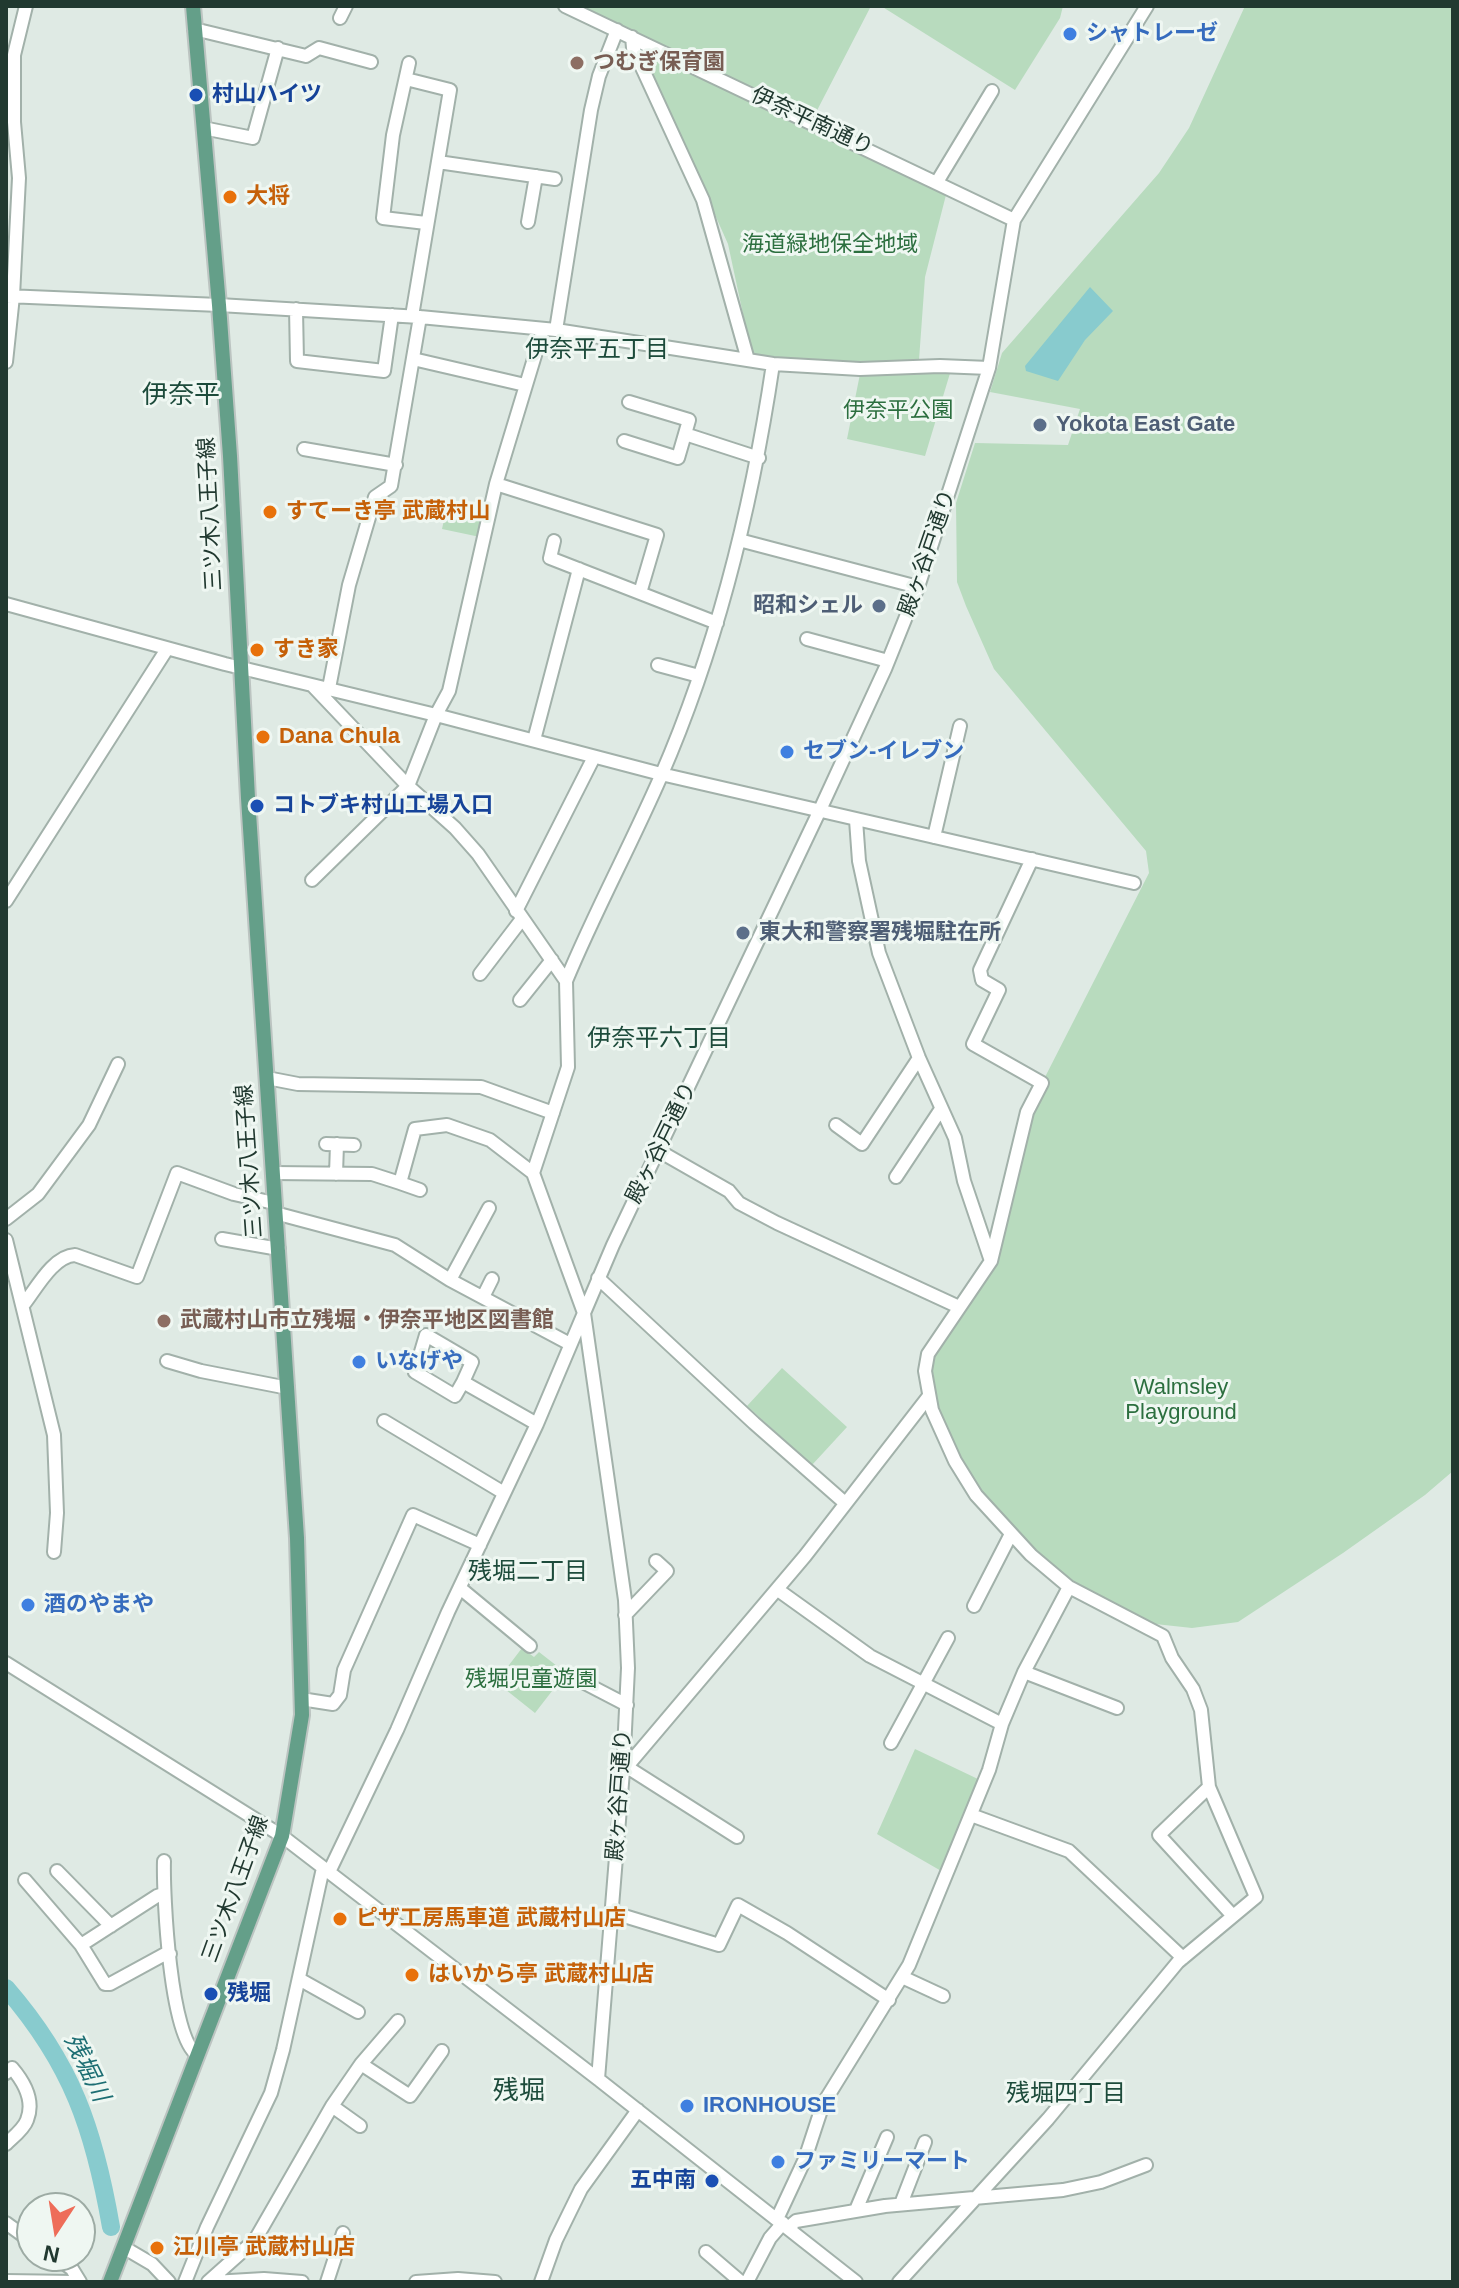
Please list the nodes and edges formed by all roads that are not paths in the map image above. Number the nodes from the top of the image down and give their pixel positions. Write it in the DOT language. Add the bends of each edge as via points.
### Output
graph roads {
  1 [pos="26,6"];
  2 [pos="193,6"];
  3 [pos="565,6"];
  4 [pos="1147,6"];
  5 [pos="194,29"];
  6 [pos="617,30"];
  7 [pos="632,37"];
  8 [pos="278,48"];
  9 [pos="371,62"];
  10 [pos="409,63"];
  11 [pos="406,79"];
  12 [pos="992,91"];
  13 [pos="203,128"];
  14 [pos="438,162"];
  15 [pos="536,176"];
  16 [pos="555,179"];
  17 [pos="937,182"];
  18 [pos="1014,220"];
  19 [pos="528,222"];
  20 [pos="426,223"];
  21 [pos="10,296"];
  22 [pos="219,305"];
  23 [pos="296,309"];
  24 [pos="392,315"];
  25 [pos="416,317"];
  26 [pos="549,329"];
  27 [pos="413,359"];
  28 [pos="748,360"];
  29 [pos="6,362"];
  30 [pos="773,364"];
  31 [pos="989,368"];
  32 [pos="525,385"];
  33 [pos="629,402"];
  34 [pos="685,434"];
  35 [pos="624,441"];
  36 [pos="304,449"];
  37 [pos="759,458"];
  38 [pos="396,465"];
  39 [pos="496,484"];
  40 [pos="739,540"];
  41 [pos="554,541"];
  42 [pos="579,569"];
  43 [pos="918,587"];
  44 [pos="640,593"];
  45 [pos="6,604"];
  46 [pos="717,623"];
  47 [pos="807,639"];
  48 [pos="167,649"];
  49 [pos="888,661"];
  50 [pos="658,665"];
  51 [pos="242,668"];
  52 [pos="699,676"];
  53 [pos="311,684"];
  54 [pos="329,688"];
  55 [pos="436,715"];
  56 [pos="960,726"];
  57 [pos="534,740"];
  58 [pos="594,757"];
  59 [pos="661,774"];
  60 [pos="408,786"];
  61 [pos="819,812"];
  62 [pos="856,820"];
  63 [pos="934,837"];
  64 [pos="1032,859"];
  65 [pos="312,880"];
  66 [pos="1134,883"];
  67 [pos="6,901"];
  68 [pos="519,915"];
  69 [pos="552,960"];
  70 [pos="480,974"];
  71 [pos="566,981"];
  72 [pos="520,1000"];
  73 [pos="919,1058"];
  74 [pos="118,1064"];
  75 [pos="267,1078"];
  76 [pos="941,1109"];
  77 [pos="553,1113"];
  78 [pos="836,1125"];
  79 [pos="354,1145"];
  80 [pos="659,1151"];
  81 [pos="273,1173"];
  82 [pos="533,1173"];
  83 [pos="336,1174"];
  84 [pos="896,1177"];
  85 [pos="400,1183"];
  86 [pos="420,1190"];
  87 [pos="275,1208"];
  88 [pos="489,1208"];
  89 [pos="6,1219"];
  90 [pos="222,1239"];
  91 [pos="6,1240"];
  92 [pos="279,1249"];
  93 [pos="991,1261"];
  94 [pos="598,1278"];
  95 [pos="492,1279"];
  96 [pos="450,1280"];
  97 [pos="483,1297"];
  98 [pos="24,1304"];
  99 [pos="959,1307"];
  100 [pos="584,1313"];
  101 [pos="570,1344"];
  102 [pos="167,1361"];
  103 [pos="463,1382"];
  104 [pos="288,1388"];
  105 [pos="929,1396"];
  106 [pos="384,1421"];
  107 [pos="537,1424"];
  108 [pos="504,1493"];
  109 [pos="845,1503"];
  110 [pos="1011,1534"];
  111 [pos="480,1545"];
  112 [pos="54,1552"];
  113 [pos="656,1561"];
  114 [pos="1069,1587"];
  115 [pos="460,1588"];
  116 [pos="778,1590"];
  117 [pos="974,1606"];
  118 [pos="625,1615"];
  119 [pos="948,1638"];
  120 [pos="530,1646"];
  121 [pos="6,1663"];
  122 [pos="1024,1672"];
  123 [pos="577,1679"];
  124 [pos="924,1684"];
  125 [pos="301,1699"];
  126 [pos="627,1705"];
  127 [pos="1117,1708"];
  128 [pos="1002,1724"];
  129 [pos="891,1743"];
  130 [pos="625,1769"];
  131 [pos="1209,1787"];
  132 [pos="971,1815"];
  133 [pos="282,1836"];
  134 [pos="737,1837"];
  135 [pos="164,1861"];
  136 [pos="326,1870"];
  137 [pos="57,1871"];
  138 [pos="25,1880"];
  139 [pos="163,1894"];
  140 [pos="611,1912"];
  141 [pos="1233,1916"];
  142 [pos="111,1926"];
  143 [pos="81,1945"];
  144 [pos="170,1954"];
  145 [pos="1183,1958"];
  146 [pos="902,1977"];
  147 [pos="299,1979"];
  148 [pos="943,1996"];
  149 [pos="889,2000"];
  150 [pos="358,2012"];
  151 [pos="398,2021"];
  152 [pos="442,2051"];
  153 [pos="198,2055"];
  154 [pos="361,2064"];
  155 [pos="6,2073"];
  156 [pos="598,2079"];
  157 [pos="332,2106"];
  158 [pos="638,2110"];
  159 [pos="360,2126"];
  160 [pos="887,2137"];
  161 [pos="925,2142"];
  162 [pos="6,2144"];
  163 [pos="1146,2165"];
  164 [pos="974,2200"];
  165 [pos="901,2204"];
  166 [pos="856,2210"];
  167 [pos="783,2223"];
  168 [pos="343,2233"];
  169 [pos="123,2247"];
  170 [pos="706,2252"];
  171 [pos="6,2281"];
  172 [pos="30,2282"];
  173 [pos="77,2282"];
  174 [pos="110,2282"];
  175 [pos="169,2282"];
  176 [pos="185,2282"];
  177 [pos="210,2282"];
  178 [pos="302,2282"];
  179 [pos="327,2282"];
  180 [pos="416,2282"];
  181 [pos="495,2282"];
  182 [pos="541,2282"];
  183 [pos="741,2282"];
  184 [pos="747,2282"];
  185 [pos="856,2282"];
  186 [pos="899,2282"];
  1 -- 21 [label="street" via="14,55 19,178"];
  2 -- 5 [label="main road, 三ツ木八王子線"];
  3 -- 6 [label="street, 伊奈平南通り"];
  4 -- 18 [label="street, 殿ヶ谷戸通り"];
  5 -- 8 [label="street"];
  5 -- 13 [label="main road, 三ツ木八王子線"];
  6 -- 7 [label="street, 伊奈平南通り"];
  6 -- 26 [label="street" via="591,110"];
  7 -- 17 [label="street, 伊奈平南通り"];
  7 -- 28 [label="street" via="703,200"];
  8 -- 9 [label="street" via="306,56 319,48"];
  8 -- 13 [label="street" via="253,138"];
  10 -- 11 [label="street"];
  11 -- 14 [label="street" via="450,90"];
  11 -- 20 [label="street" via="383,218"];
  12 -- 17 [label="street"];
  13 -- 22 [label="main road, 三ツ木八王子線"];
  14 -- 15 [label="street"];
  14 -- 20 [label="street"];
  15 -- 16 [label="street"];
  15 -- 19 [label="street"];
  17 -- 18 [label="street, 伊奈平南通り"];
  18 -- 31 [label="street, 殿ヶ谷戸通り"];
  20 -- 25 [label="street"];
  21 -- 22 [label="street"];
  21 -- 29 [label="street"];
  22 -- 23 [label="street"];
  22 -- 51 [label="main road, 三ツ木八王子線"];
  23 -- 24 [label="street"];
  23 -- 24 [label="street" via="297,361 384,371"];
  24 -- 25 [label="street"];
  25 -- 26 [label="street"];
  25 -- 27 [label="street"];
  26 -- 28 [label="street"];
  26 -- 32 [label="street"];
  27 -- 32 [label="street"];
  27 -- 38 [label="street"];
  28 -- 30 [label="street"];
  30 -- 31 [label="street"];
  30 -- 37 [label="street"];
  31 -- 43 [label="street, 殿ヶ谷戸通り"];
  32 -- 39 [label="street"];
  33 -- 34 [label="street" via="689,420"];
  34 -- 35 [label="street" via="678,458"];
  34 -- 37 [label="street"];
  36 -- 38 [label="street"];
  37 -- 40 [label="street"];
  38 -- 54 [label="street" via="391,486 375,497 349,585"];
  39 -- 44 [label="street" via="657,535"];
  39 -- 55 [label="street" via="449,691"];
  40 -- 43 [label="street"];
  40 -- 46 [label="street"];
  41 -- 42 [label="street" via="550,558"];
  42 -- 44 [label="street"];
  42 -- 57 [label="street"];
  43 -- 49 [label="street, 殿ヶ谷戸通り"];
  44 -- 46 [label="street"];
  45 -- 48 [label="street"];
  46 -- 52 [label="street"];
  47 -- 49 [label="street"];
  48 -- 51 [label="street"];
  48 -- 67 [label="street"];
  49 -- 61 [label="street, 殿ヶ谷戸通り"];
  50 -- 52 [label="street"];
  51 -- 53 [label="street"];
  51 -- 75 [label="main road, 三ツ木八王子線"];
  52 -- 59 [label="street"];
  53 -- 54 [label="street"];
  53 -- 60 [label="street"];
  54 -- 55 [label="street"];
  55 -- 57 [label="street"];
  55 -- 60 [label="street"];
  56 -- 63 [label="street"];
  57 -- 58 [label="street"];
  58 -- 59 [label="street"];
  58 -- 68 [label="street"];
  59 -- 61 [label="street"];
  59 -- 71 [label="street"];
  60 -- 65 [label="street"];
  60 -- 68 [label="street" via="478,854"];
  61 -- 62 [label="street"];
  61 -- 80 [label="street, 殿ヶ谷戸通り"];
  62 -- 63 [label="street"];
  62 -- 73 [label="street" via="859,861 879,953"];
  63 -- 64 [label="street"];
  64 -- 66 [label="street"];
  64 -- 93 [label="street" via="980,970 982,980 999,990 973,1044 1042,1083 1027,1112"];
  68 -- 69 [label="street"];
  68 -- 70 [label="street"];
  69 -- 71 [label="street"];
  69 -- 72 [label="street"];
  71 -- 77 [label="street" via="568,1067"];
  73 -- 76 [label="street"];
  73 -- 78 [label="street" via="862,1144"];
  74 -- 89 [label="street" via="89,1125 38,1194"];
  75 -- 77 [label="street" via="298,1084 481,1087"];
  75 -- 81 [label="main road, 三ツ木八王子線"];
  76 -- 84 [label="street"];
  76 -- 93 [label="street" via="955,1138"];
  77 -- 82 [label="street"];
  79 -- 83 [label="street" via="332,1144"];
  80 -- 94 [label="street, 殿ヶ谷戸通り"];
  80 -- 99 [label="street" via="777,1223"];
  81 -- 83 [label="street"];
  81 -- 87 [label="main road, 三ツ木八王子線"];
  82 -- 85 [label="street" via="490,1140 447,1125 415,1129"];
  82 -- 100 [label="street"];
  83 -- 85 [label="street" via="372,1174"];
  85 -- 86 [label="street"];
  87 -- 92 [label="main road, 三ツ木八王子線"];
  87 -- 96 [label="street" via="395,1245"];
  87 -- 98 [label="street" via="177,1173 137,1277 68,1255"];
  88 -- 96 [label="street"];
  90 -- 92 [label="street"];
  91 -- 98 [label="street"];
  92 -- 104 [label="main road, 三ツ木八王子線"];
  93 -- 99 [label="street"];
  94 -- 100 [label="street, 殿ヶ谷戸通り"];
  94 -- 109 [label="street"];
  95 -- 97 [label="street"];
  96 -- 97 [label="street"];
  97 -- 101 [label="street"];
  98 -- 112 [label="street" via="54,1435"];
  99 -- 105 [label="street" via="928,1354"];
  100 -- 101 [label="street"];
  100 -- 118 [label="street, 殿ヶ谷戸通り"];
  101 -- 107 [label="street"];
  102 -- 104 [label="street"];
  103 -- 103 [label="street" via="455,1396 415,1372 426,1335 472,1362"];
  103 -- 107 [label="street"];
  104 -- 125 [label="main road, 三ツ木八王子線"];
  105 -- 109 [label="street"];
  105 -- 110 [label="street" via="964,1478"];
  106 -- 108 [label="street"];
  107 -- 108 [label="street"];
  108 -- 111 [label="street"];
  109 -- 116 [label="street"];
  110 -- 114 [label="street"];
  110 -- 117 [label="street"];
  111 -- 115 [label="street"];
  111 -- 125 [label="street" via="413,1515 344,1670 340,1695 333,1704"];
  113 -- 118 [label="street" via="667,1571"];
  114 -- 122 [label="street"];
  114 -- 131 [label="street" via="1163,1636 1201,1710"];
  115 -- 120 [label="street"];
  115 -- 136 [label="street" via="397,1730"];
  116 -- 124 [label="street" via="870,1656"];
  116 -- 130 [label="street"];
  118 -- 126 [label="street, 殿ヶ谷戸通り"];
  119 -- 124 [label="street"];
  121 -- 133 [label="street"];
  122 -- 127 [label="street"];
  122 -- 128 [label="street"];
  123 -- 126 [label="street"];
  124 -- 128 [label="street"];
  124 -- 129 [label="street"];
  125 -- 133 [label="main road, 三ツ木八王子線"];
  126 -- 130 [label="street, 殿ヶ谷戸通り"];
  128 -- 132 [label="street"];
  130 -- 134 [label="street"];
  130 -- 140 [label="street, 殿ヶ谷戸通り"];
  131 -- 141 [label="street" via="1256,1897"];
  131 -- 141 [label="street" via="1159,1835"];
  132 -- 145 [label="street" via="1069,1851"];
  132 -- 146 [label="street"];
  133 -- 136 [label="street"];
  133 -- 153 [label="main road, 三ツ木八王子線"];
  135 -- 139 [label="street"];
  136 -- 147 [label="street"];
  136 -- 156 [label="street"];
  137 -- 142 [label="street"];
  138 -- 143 [label="street"];
  139 -- 142 [label="street"];
  139 -- 144 [label="street"];
  140 -- 149 [label="street" via="719,1945 738,1905"];
  140 -- 156 [label="street, 殿ヶ谷戸通り"];
  141 -- 145 [label="street"];
  142 -- 143 [label="street"];
  143 -- 144 [label="street" via="105,1984"];
  144 -- 153 [label="street" via="182,2030"];
  145 -- 164 [label="street"];
  146 -- 148 [label="street"];
  146 -- 149 [label="street"];
  147 -- 150 [label="street"];
  147 -- 176 [label="street" via="271,2093"];
  149 -- 167 [label="street" via="823,2104"];
  151 -- 154 [label="street"];
  152 -- 154 [label="street" via="410,2096"];
  153 -- 169 [label="main road, 三ツ木八王子線"];
  154 -- 157 [label="street"];
  155 -- 162 [label="street" via="12,2068 27,2086 29,2111 27,2122"];
  156 -- 158 [label="street"];
  157 -- 159 [label="street"];
  157 -- 177 [label="street" via="262,2231"];
  158 -- 167 [label="street"];
  158 -- 182 [label="street" via="581,2189"];
  160 -- 166 [label="street"];
  161 -- 165 [label="street"];
  163 -- 164 [label="street" via="1063,2190"];
  164 -- 165 [label="street"];
  164 -- 186 [label="street"];
  165 -- 166 [label="street"];
  166 -- 167 [label="street"];
  167 -- 184 [label="street"];
  167 -- 185 [label="street"];
  168 -- 179 [label="street"];
  169 -- 174 [label="main road, 三ツ木八王子線"];
  169 -- 175 [label="street" via="152,2264"];
  170 -- 183 [label="street"];
  171 -- 172 [label="street"];
  172 -- 173 [label="street"];
  177 -- 178 [label="street"];
  180 -- 181 [label="street"];
}
